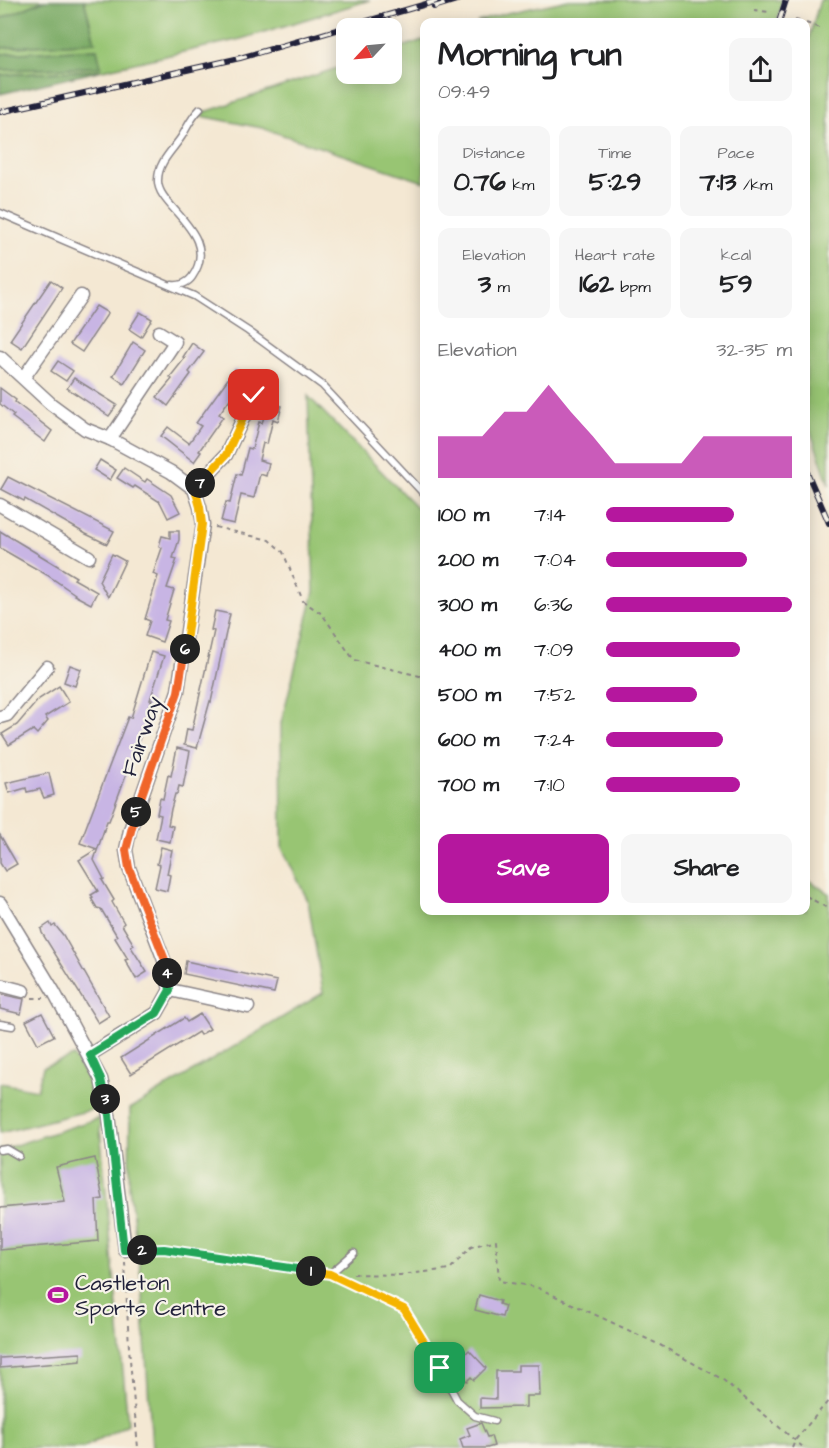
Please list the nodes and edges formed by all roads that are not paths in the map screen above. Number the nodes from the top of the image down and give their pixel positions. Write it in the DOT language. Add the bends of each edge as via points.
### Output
graph roads {
  1 [pos="200,109"];
  2 [pos="0,213"];
  3 [pos="166,283"];
  4 [pos="81,296"];
  5 [pos="159,332"];
  6 [pos="1,357"];
  7 [pos="24,377"];
  8 [pos="270,392"];
  9 [pos="110,439"];
  10 [pos="195,489"];
  11 [pos="420,490"];
  12 [pos="0,505"];
  13 [pos="89,557"];
  14 [pos="47,667"];
  15 [pos="0,717"];
  16 [pos="0,903"];
  17 [pos="0,985"];
  18 [pos="170,990"];
  19 [pos="23,991"];
  20 [pos="248,1007"];
  21 [pos="0,1024"];
  22 [pos="12,1026"];
  23 [pos="90,1055"];
  24 [pos="0,1150"];
  25 [pos="19,1156"];
  26 [pos="124,1250"];
  27 [pos="354,1253"];
  28 [pos="330,1274"];
  29 [pos="494,1421"];
  1 -- 3 [label="lane" via="167,155 158,180 163,195 187,222 199,254 188,282 177,286"];
  2 -- 3 [label="lane"];
  3 -- 11 [label="lane" via="194,296 322,385"];
  4 -- 7 [label="street"];
  5 -- 9 [label="street" via="175,342"];
  6 -- 7 [label="street"];
  7 -- 9 [label="street" via="51,404 85,429"];
  8 -- 10 [label="street" via="254,395 226,455"];
  9 -- 10 [label="street"];
  10 -- 18 [label="street, Fairway" via="202,524 178,692 126,850 129,868 165,960"];
  12 -- 13 [label="street"];
  14 -- 15 [label="street" via="8,715"];
  16 -- 23 [label="street"];
  17 -- 19 [label="street"];
  18 -- 20 [label="street"];
  18 -- 23 [label="street" via="157,1013"];
  21 -- 22 [label="lane"];
  23 -- 26 [label="street" via="101,1079 109,1115"];
  24 -- 25 [label="lane" via="7,1149"];
  26 -- 28 [label="lane" via="164,1249"];
  27 -- 28 [label="lane"];
  28 -- 29 [label="lane" via="404,1309 457,1400 475,1416"];
}
